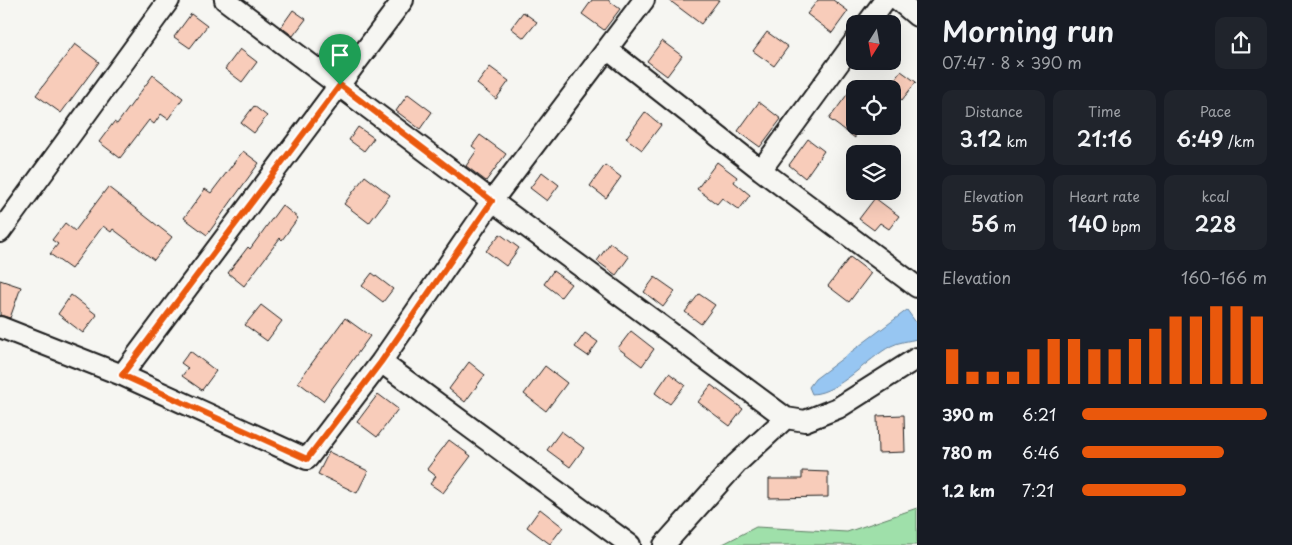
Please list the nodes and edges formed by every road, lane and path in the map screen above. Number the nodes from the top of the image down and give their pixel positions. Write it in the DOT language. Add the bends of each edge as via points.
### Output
graph roads {
  1 [pos="170,0"];
  2 [pos="225,0"];
  3 [pos="403,0"];
  4 [pos="644,0"];
  5 [pos="885,0"];
  6 [pos="898,0"];
  7 [pos="874,15"];
  8 [pos="917,16"];
  9 [pos="607,49"];
  10 [pos="846,52"];
  11 [pos="340,85"];
  12 [pos="761,170"];
  13 [pos="492,201"];
  14 [pos="0,232"];
  15 [pos="917,288"];
  16 [pos="0,327"];
  17 [pos="917,358"];
  18 [pos="381,362"];
  19 [pos="122,375"];
  20 [pos="786,418"];
  21 [pos="630,545"];
  22 [pos="664,545"];
  1 -- 14 [label="street"];
  2 -- 11 [label="street"];
  3 -- 11 [label="street"];
  4 -- 9 [label="street"];
  5 -- 7 [label="street"];
  6 -- 8 [label="street"];
  9 -- 12 [label="street"];
  9 -- 13 [label="street"];
  10 -- 12 [label="street"];
  11 -- 13 [label="street"];
  11 -- 19 [label="street"];
  12 -- 15 [label="street"];
  13 -- 18 [label="street"];
  13 -- 20 [label="street"];
  16 -- 19 [label="street"];
  17 -- 20 [label="street" via="838,408 805,421"];
  18 -- 19 [label="street" via="307,459"];
  18 -- 21 [label="street"];
  20 -- 22 [label="street" via="736,464"];
}
